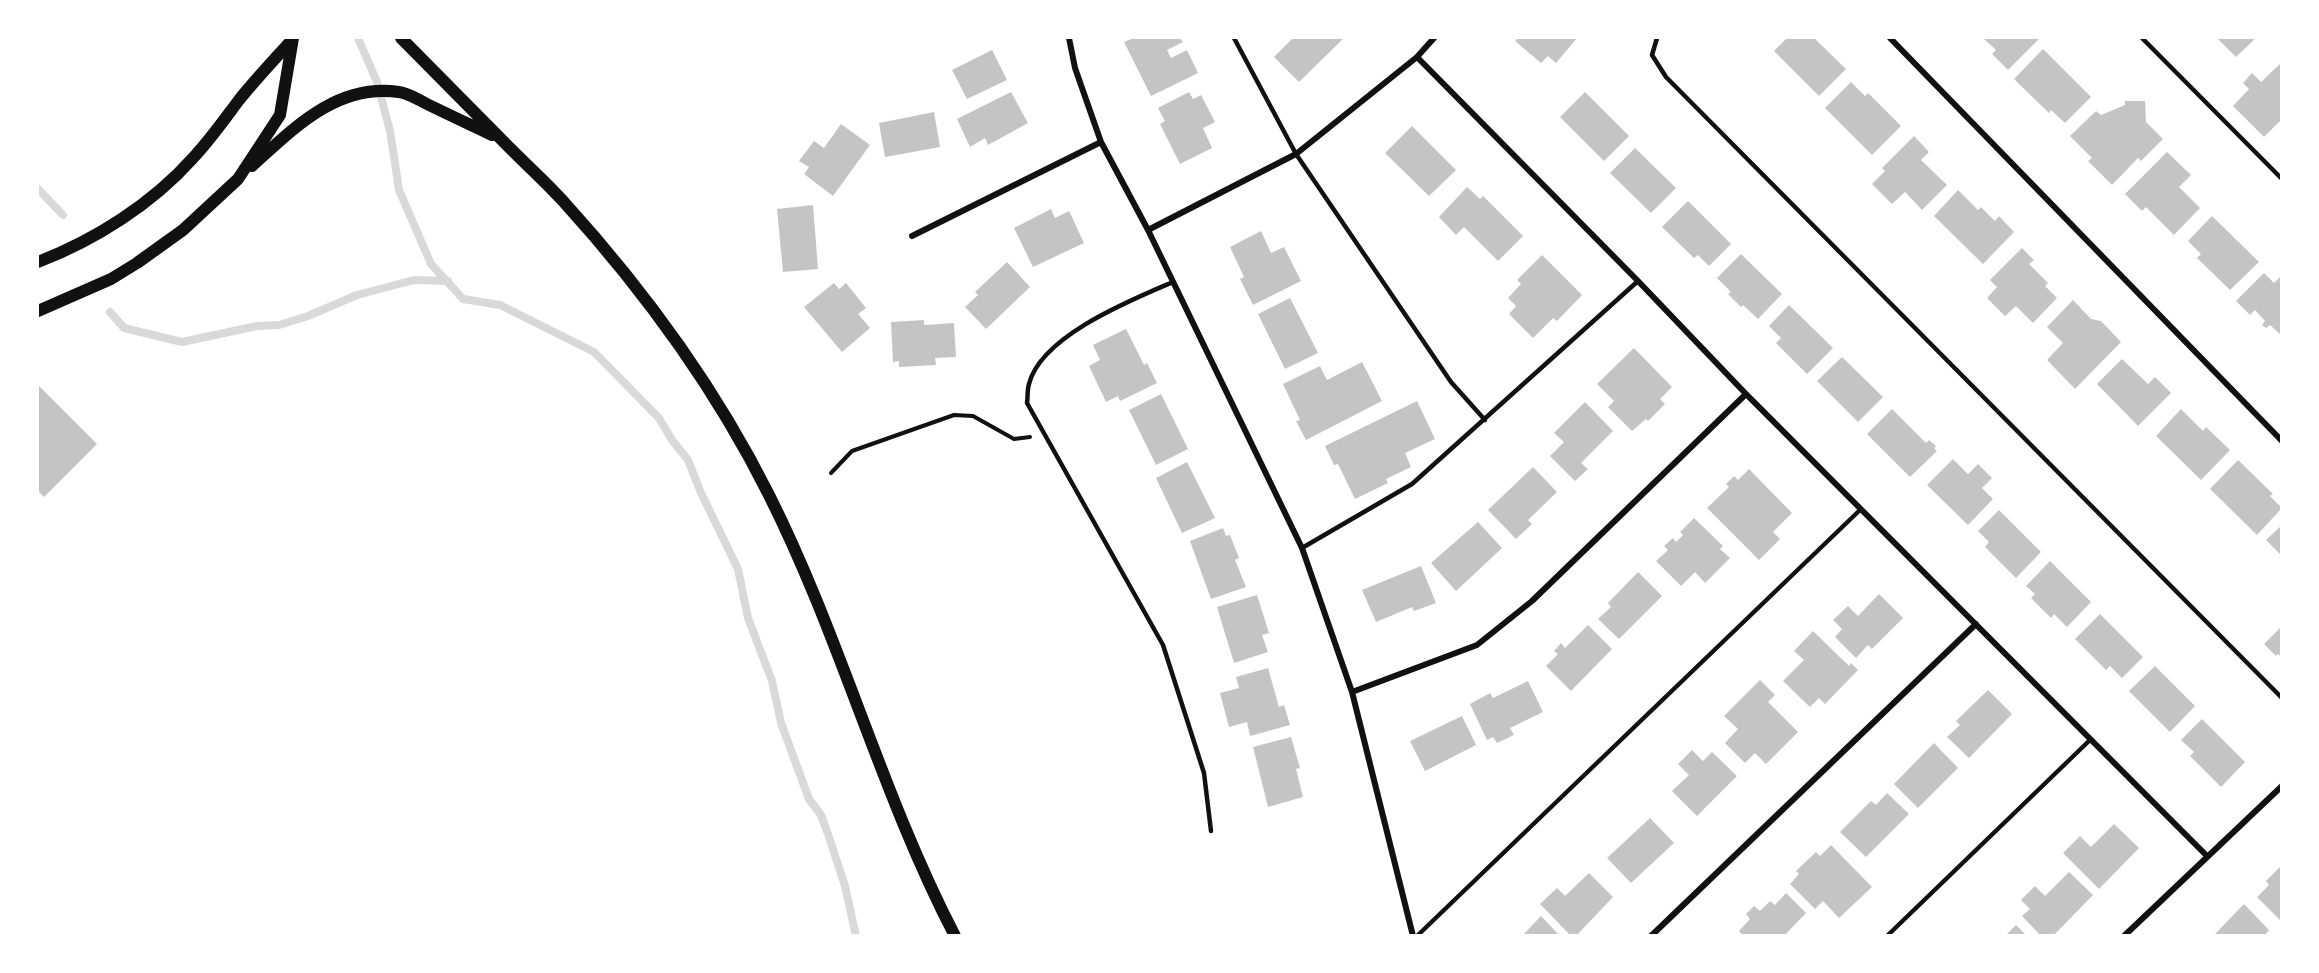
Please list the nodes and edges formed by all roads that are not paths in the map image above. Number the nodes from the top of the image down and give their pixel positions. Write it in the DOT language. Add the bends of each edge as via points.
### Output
graph roads {
  1 [pos="401,38"];
  2 [pos="1070,38"];
  3 [pos="1234,38"];
  4 [pos="1434,38"];
  5 [pos="1657,38"];
  6 [pos="1890,38"];
  7 [pos="2142,38"];
  8 [pos="292,39"];
  9 [pos="1417,57"];
  10 [pos="501,139"];
  11 [pos="1101,142"];
  12 [pos="1296,154"];
  13 [pos="238,179"];
  14 [pos="2282,179"];
  15 [pos="1148,230"];
  16 [pos="912,236"];
  17 [pos="38,262"];
  18 [pos="1638,281"];
  19 [pos="1173,282"];
  20 [pos="38,311"];
  21 [pos="1746,394"];
  22 [pos="1485,420"];
  23 [pos="2282,441"];
  24 [pos="1861,509"];
  25 [pos="1302,548"];
  26 [pos="1976,624"];
  27 [pos="1352,692"];
  28 [pos="2282,698"];
  29 [pos="2091,739"];
  30 [pos="2282,786"];
  31 [pos="1211,831"];
  32 [pos="2207,856"];
  33 [pos="955,936"];
  34 [pos="1415,936"];
  35 [pos="1651,936"];
  36 [pos="1887,936"];
  37 [pos="2124,936"];
  1 -- 10 [label="main road"];
  2 -- 11 [label="street" via="1075,68"];
  3 -- 12 [label="lane"];
  4 -- 9 [label="street"];
  5 -- 28 [label="lane" via="1653,55 1666,77"];
  6 -- 23 [label="street"];
  7 -- 14 [label="lane"];
  8 -- 13 [label="main road" via="279,115"];
  8 -- 17 [label="main road" via="194,158 167,183 97,234"];
  9 -- 12 [label="street"];
  9 -- 18 [label="street"];
  10 -- 13 [label="main road" via="401,92 358,94 327,105 296,126"];
  10 -- 33 [label="main road" via="566,204 637,289 740,443 800,560 880,765"];
  11 -- 15 [label="street"];
  11 -- 16 [label="street"];
  12 -- 15 [label="street"];
  12 -- 22 [label="lane" via="1451,382"];
  13 -- 20 [label="main road" via="183,230 137,263 111,279"];
  15 -- 19 [label="street"];
  18 -- 21 [label="street"];
  18 -- 22 [label="lane"];
  19 -- 25 [label="street"];
  19 -- 31 [label="lane" via="1119,305 1056,345 1029,383 1027,403 1163,645 1204,773"];
  21 -- 24 [label="street"];
  21 -- 27 [label="street" via="1532,601 1477,645"];
  22 -- 25 [label="lane" via="1412,484"];
  24 -- 26 [label="street"];
  24 -- 34 [label="lane"];
  25 -- 27 [label="street"];
  26 -- 29 [label="street"];
  26 -- 35 [label="street"];
  27 -- 34 [label="street"];
  29 -- 32 [label="street"];
  29 -- 36 [label="lane"];
  30 -- 32 [label="street"];
  32 -- 37 [label="street"];
}
